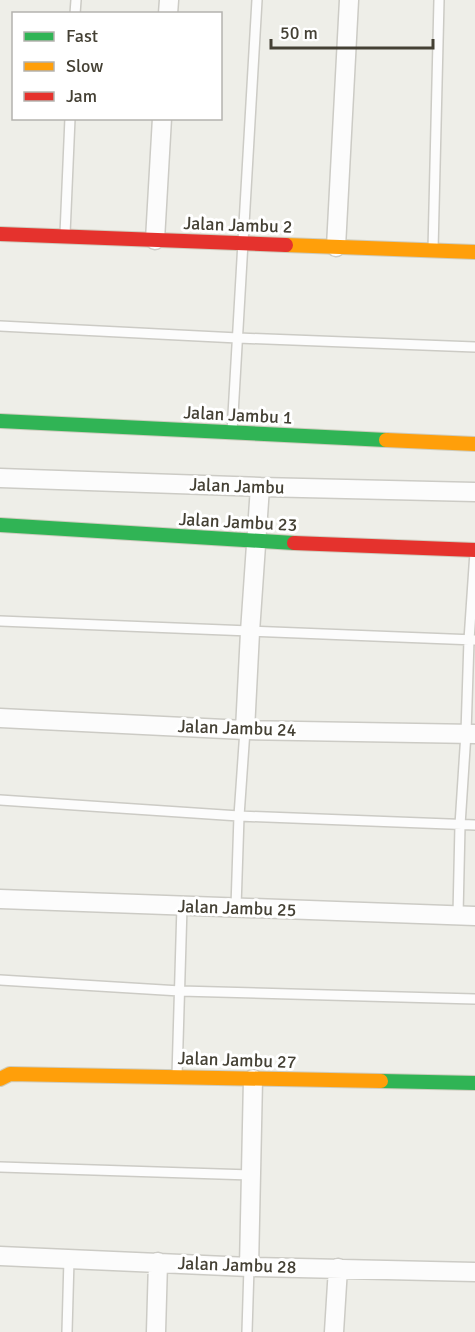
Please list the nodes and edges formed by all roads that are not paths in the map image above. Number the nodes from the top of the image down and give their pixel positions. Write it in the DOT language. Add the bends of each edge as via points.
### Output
graph roads {
  1 [pos="258,0"];
  2 [pos="350,0"];
  3 [pos="439,0"];
  4 [pos="70,120"];
  5 [pos="162,120"];
  6 [pos="0,234"];
  7 [pos="65,237"];
  8 [pos="155,240"];
  9 [pos="244,243"];
  10 [pos="336,247"];
  11 [pos="434,250"];
  12 [pos="475,252"];
  13 [pos="0,326"];
  14 [pos="238,338"];
  15 [pos="475,347"];
  16 [pos="0,421"];
  17 [pos="232,433"];
  18 [pos="475,444"];
  19 [pos="0,478"];
  20 [pos="260,487"];
  21 [pos="475,492"];
  22 [pos="0,525"];
  23 [pos="257,542"];
  24 [pos="475,550"];
  25 [pos="0,621"];
  26 [pos="250,632"];
  27 [pos="472,640"];
  28 [pos="0,718"];
  29 [pos="245,730"];
  30 [pos="471,734"];
  31 [pos="0,800"];
  32 [pos="239,816"];
  33 [pos="460,825"];
  34 [pos="475,825"];
  35 [pos="0,899"];
  36 [pos="182,906"];
  37 [pos="237,908"];
  38 [pos="466,916"];
  39 [pos="0,980"];
  40 [pos="180,991"];
  41 [pos="475,999"];
  42 [pos="177,1076"];
  43 [pos="0,1078"];
  44 [pos="253,1079"];
  45 [pos="475,1083"];
  46 [pos="0,1167"];
  47 [pos="251,1175"];
  48 [pos="0,1256"];
  49 [pos="69,1259"];
  50 [pos="158,1263"];
  51 [pos="249,1267"];
  52 [pos="338,1269"];
  53 [pos="475,1272"];
  54 [pos="67,1332"];
  55 [pos="156,1332"];
  56 [pos="247,1332"];
  57 [pos="334,1332"];
  1 -- 9 [label="lane"];
  2 -- 10 [label="street"];
  3 -- 11 [label="lane"];
  4 -- 7 [label="lane"];
  5 -- 8 [label="street"];
  6 -- 7 [label="street, Jalan Jambu 2"];
  7 -- 8 [label="street, Jalan Jambu 2"];
  8 -- 9 [label="street, Jalan Jambu 2"];
  9 -- 10 [label="street, Jalan Jambu 2"];
  9 -- 14 [label="lane"];
  10 -- 11 [label="street, Jalan Jambu 2"];
  11 -- 12 [label="street, Jalan Jambu 2"];
  13 -- 14 [label="lane"];
  14 -- 15 [label="lane"];
  14 -- 17 [label="lane"];
  16 -- 17 [label="street, Jalan Jambu 1"];
  17 -- 18 [label="street, Jalan Jambu 1"];
  19 -- 20 [label="street, Jalan Jambu"];
  20 -- 21 [label="street, Jalan Jambu"];
  20 -- 23 [label="street"];
  22 -- 23 [label="street, Jalan Jambu 23"];
  23 -- 24 [label="street, Jalan Jambu 23"];
  23 -- 26 [label="street"];
  24 -- 27 [label="lane"];
  25 -- 26 [label="lane"];
  26 -- 27 [label="lane"];
  26 -- 29 [label="street"];
  27 -- 30 [label="lane"];
  28 -- 29 [label="street, Jalan Jambu 24"];
  29 -- 30 [label="street, Jalan Jambu 24"];
  29 -- 32 [label="lane"];
  30 -- 33 [label="lane"];
  31 -- 32 [label="lane"];
  32 -- 33 [label="lane"];
  32 -- 37 [label="lane"];
  33 -- 34 [label="lane"];
  33 -- 38 [label="lane"];
  35 -- 36 [label="street, Jalan Jambu 25"];
  36 -- 37 [label="street, Jalan Jambu 25"];
  36 -- 40 [label="lane"];
  37 -- 38 [label="street, Jalan Jambu 25"];
  39 -- 40 [label="lane"];
  40 -- 41 [label="lane"];
  40 -- 42 [label="lane"];
  42 -- 43 [label="street, Jalan Jambu 27" via="10,1074"];
  42 -- 44 [label="street, Jalan Jambu 27"];
  44 -- 45 [label="street, Jalan Jambu 27"];
  44 -- 47 [label="street"];
  46 -- 47 [label="lane"];
  47 -- 51 [label="street"];
  48 -- 49 [label="street, Jalan Jambu 28"];
  49 -- 50 [label="street, Jalan Jambu 28"];
  49 -- 54 [label="lane"];
  50 -- 51 [label="street, Jalan Jambu 28"];
  50 -- 55 [label="street"];
  51 -- 52 [label="street, Jalan Jambu 28"];
  51 -- 56 [label="lane"];
  52 -- 53 [label="street, Jalan Jambu 28"];
  52 -- 57 [label="street"];
}
